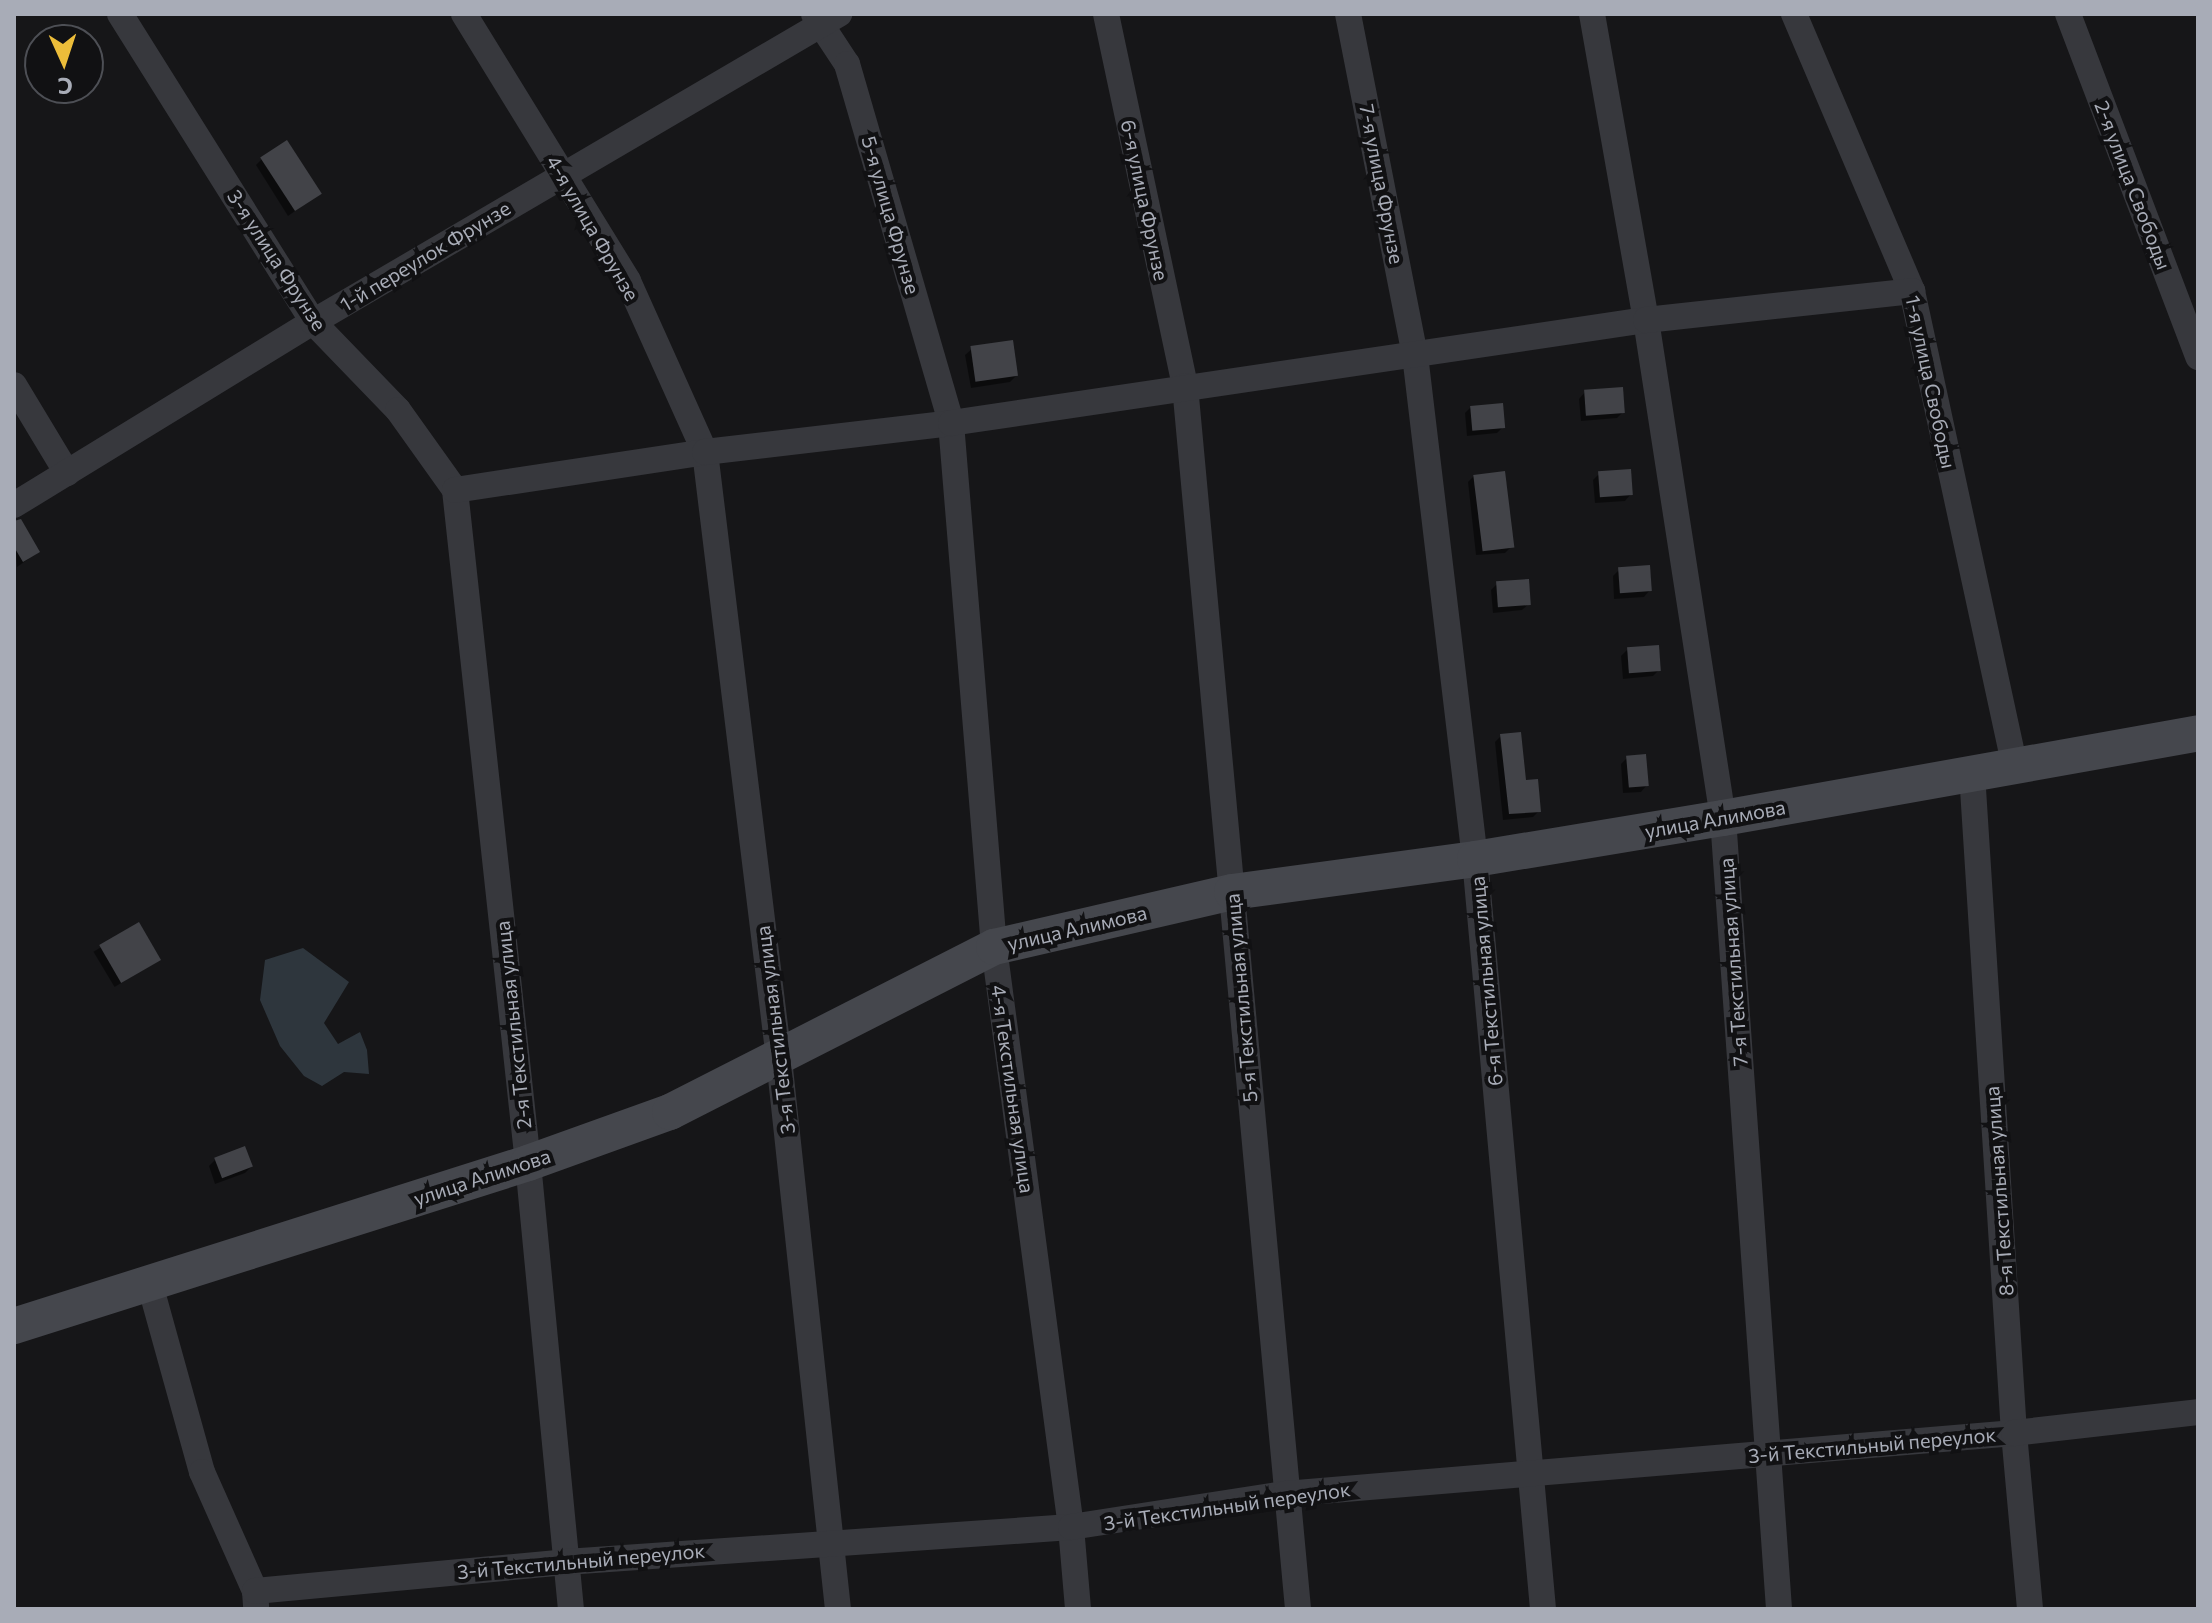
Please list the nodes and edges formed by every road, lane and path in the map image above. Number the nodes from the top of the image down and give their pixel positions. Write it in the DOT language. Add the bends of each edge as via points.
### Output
graph roads {
  1 [pos="120,14"];
  2 [pos="464,14"];
  3 [pos="1106,14"];
  4 [pos="1348,14"];
  5 [pos="1592,14"];
  6 [pos="1794,14"];
  7 [pos="2068,14"];
  8 [pos="825,18"];
  9 [pos="562,174"];
  10 [pos="1912,291"];
  11 [pos="1646,320"];
  12 [pos="313,322"];
  13 [pos="1415,355"];
  14 [pos="2198,357"];
  15 [pos="14,385"];
  16 [pos="1185,386"];
  17 [pos="951,423"];
  18 [pos="705,452"];
  19 [pos="67,473"];
  20 [pos="455,490"];
  21 [pos="14,505"];
  22 [pos="2198,733"];
  23 [pos="2015,767"];
  24 [pos="1972,773"];
  25 [pos="1723,818"];
  26 [pos="1475,859"];
  27 [pos="1232,892"];
  28 [pos="994,947"];
  29 [pos="779,1059"];
  30 [pos="528,1163"];
  31 [pos="149,1281"];
  32 [pos="14,1326"];
  33 [pos="2198,1412"];
  34 [pos="2014,1433"];
  35 [pos="1766,1454"];
  36 [pos="1531,1474"];
  37 [pos="1285,1494"];
  38 [pos="1071,1527"];
  39 [pos="830,1541"];
  40 [pos="566,1562"];
  41 [pos="255,1600"];
  42 [pos="571,1609"];
  43 [pos="838,1609"];
  44 [pos="1078,1609"];
  45 [pos="1298,1609"];
  46 [pos="1543,1609"];
  47 [pos="1779,1609"];
  48 [pos="2030,1609"];
  1 -- 12 [label="street, 3-я улица Фрунзе"];
  2 -- 9 [label="street, 4-я улица Фрунзе"];
  3 -- 16 [label="street, 6-я улица Фрунзе"];
  4 -- 13 [label="street, 7-я улица Фрунзе"];
  5 -- 11 [label="street, 7-я Текстильная улица"];
  6 -- 10 [label="street, 1-я улица Свободы"];
  7 -- 14 [label="street, 2-я улица Свободы"];
  8 -- 9 [label="street, 1-й переулок Фрунзе"];
  8 -- 17 [label="street, 5-я улица Фрунзе" via="847,64"];
  9 -- 12 [label="street, 1-й переулок Фрунзе"];
  9 -- 18 [label="street, 4-я улица Фрунзе" via="628,281"];
  10 -- 11 [label="street"];
  10 -- 23 [label="street, 1-я улица Свободы"];
  11 -- 13 [label="street"];
  11 -- 25 [label="street, 7-я Текстильная улица"];
  12 -- 19 [label="street, 1-й переулок Фрунзе"];
  12 -- 20 [label="street, 3-я улица Фрунзе" via="398,410"];
  13 -- 16 [label="street"];
  13 -- 26 [label="street, 6-я Текстильная улица"];
  15 -- 19 [label="street"];
  16 -- 17 [label="street"];
  16 -- 27 [label="street, 5-я Текстильная улица"];
  17 -- 18 [label="street"];
  17 -- 28 [label="street, 4-я Текстильная улица"];
  18 -- 20 [label="street"];
  18 -- 29 [label="street, 3-я Текстильная улица"];
  19 -- 21 [label="street, 1-й переулок Фрунзе"];
  20 -- 30 [label="street, 2-я Текстильная улица"];
  22 -- 23 [label="street, улица Алимова"];
  23 -- 24 [label="street, улица Алимова"];
  24 -- 25 [label="street, улица Алимова"];
  24 -- 34 [label="street, 8-я Текстильная улица"];
  25 -- 26 [label="street, улица Алимова"];
  25 -- 35 [label="street, 7-я Текстильная улица"];
  26 -- 27 [label="street, улица Алимова"];
  26 -- 36 [label="street, 6-я Текстильная улица"];
  27 -- 28 [label="street, улица Алимова"];
  27 -- 37 [label="street, 5-я Текстильная улица"];
  28 -- 29 [label="street, улица Алимова"];
  28 -- 38 [label="street, 4-я Текстильная улица"];
  29 -- 30 [label="street, улица Алимова" via="670,1112"];
  29 -- 39 [label="street, 3-я Текстильная улица"];
  30 -- 31 [label="street, улица Алимова"];
  30 -- 40 [label="street, 2-я Текстильная улица"];
  31 -- 32 [label="street, улица Алимова"];
  31 -- 41 [label="street" via="202,1472"];
  33 -- 34 [label="street, 3-й Текстильный переулок"];
  34 -- 35 [label="street, 3-й Текстильный переулок"];
  34 -- 48 [label="street, 8-я Текстильная улица"];
  35 -- 36 [label="street, 3-й Текстильный переулок"];
  35 -- 47 [label="street, 7-я Текстильная улица"];
  36 -- 37 [label="street, 3-й Текстильный переулок"];
  36 -- 46 [label="street, 6-я Текстильная улица"];
  37 -- 38 [label="street, 3-й Текстильный переулок"];
  37 -- 45 [label="street, 5-я Текстильная улица"];
  38 -- 39 [label="street, 3-й Текстильный переулок"];
  38 -- 44 [label="street, 4-я Текстильная улица"];
  39 -- 40 [label="street, 3-й Текстильный переулок"];
  39 -- 43 [label="street, 3-я Текстильная улица"];
  40 -- 41 [label="street, 3-й Текстильный переулок"];
  40 -- 42 [label="street, 2-я Текстильная улица"];
}
